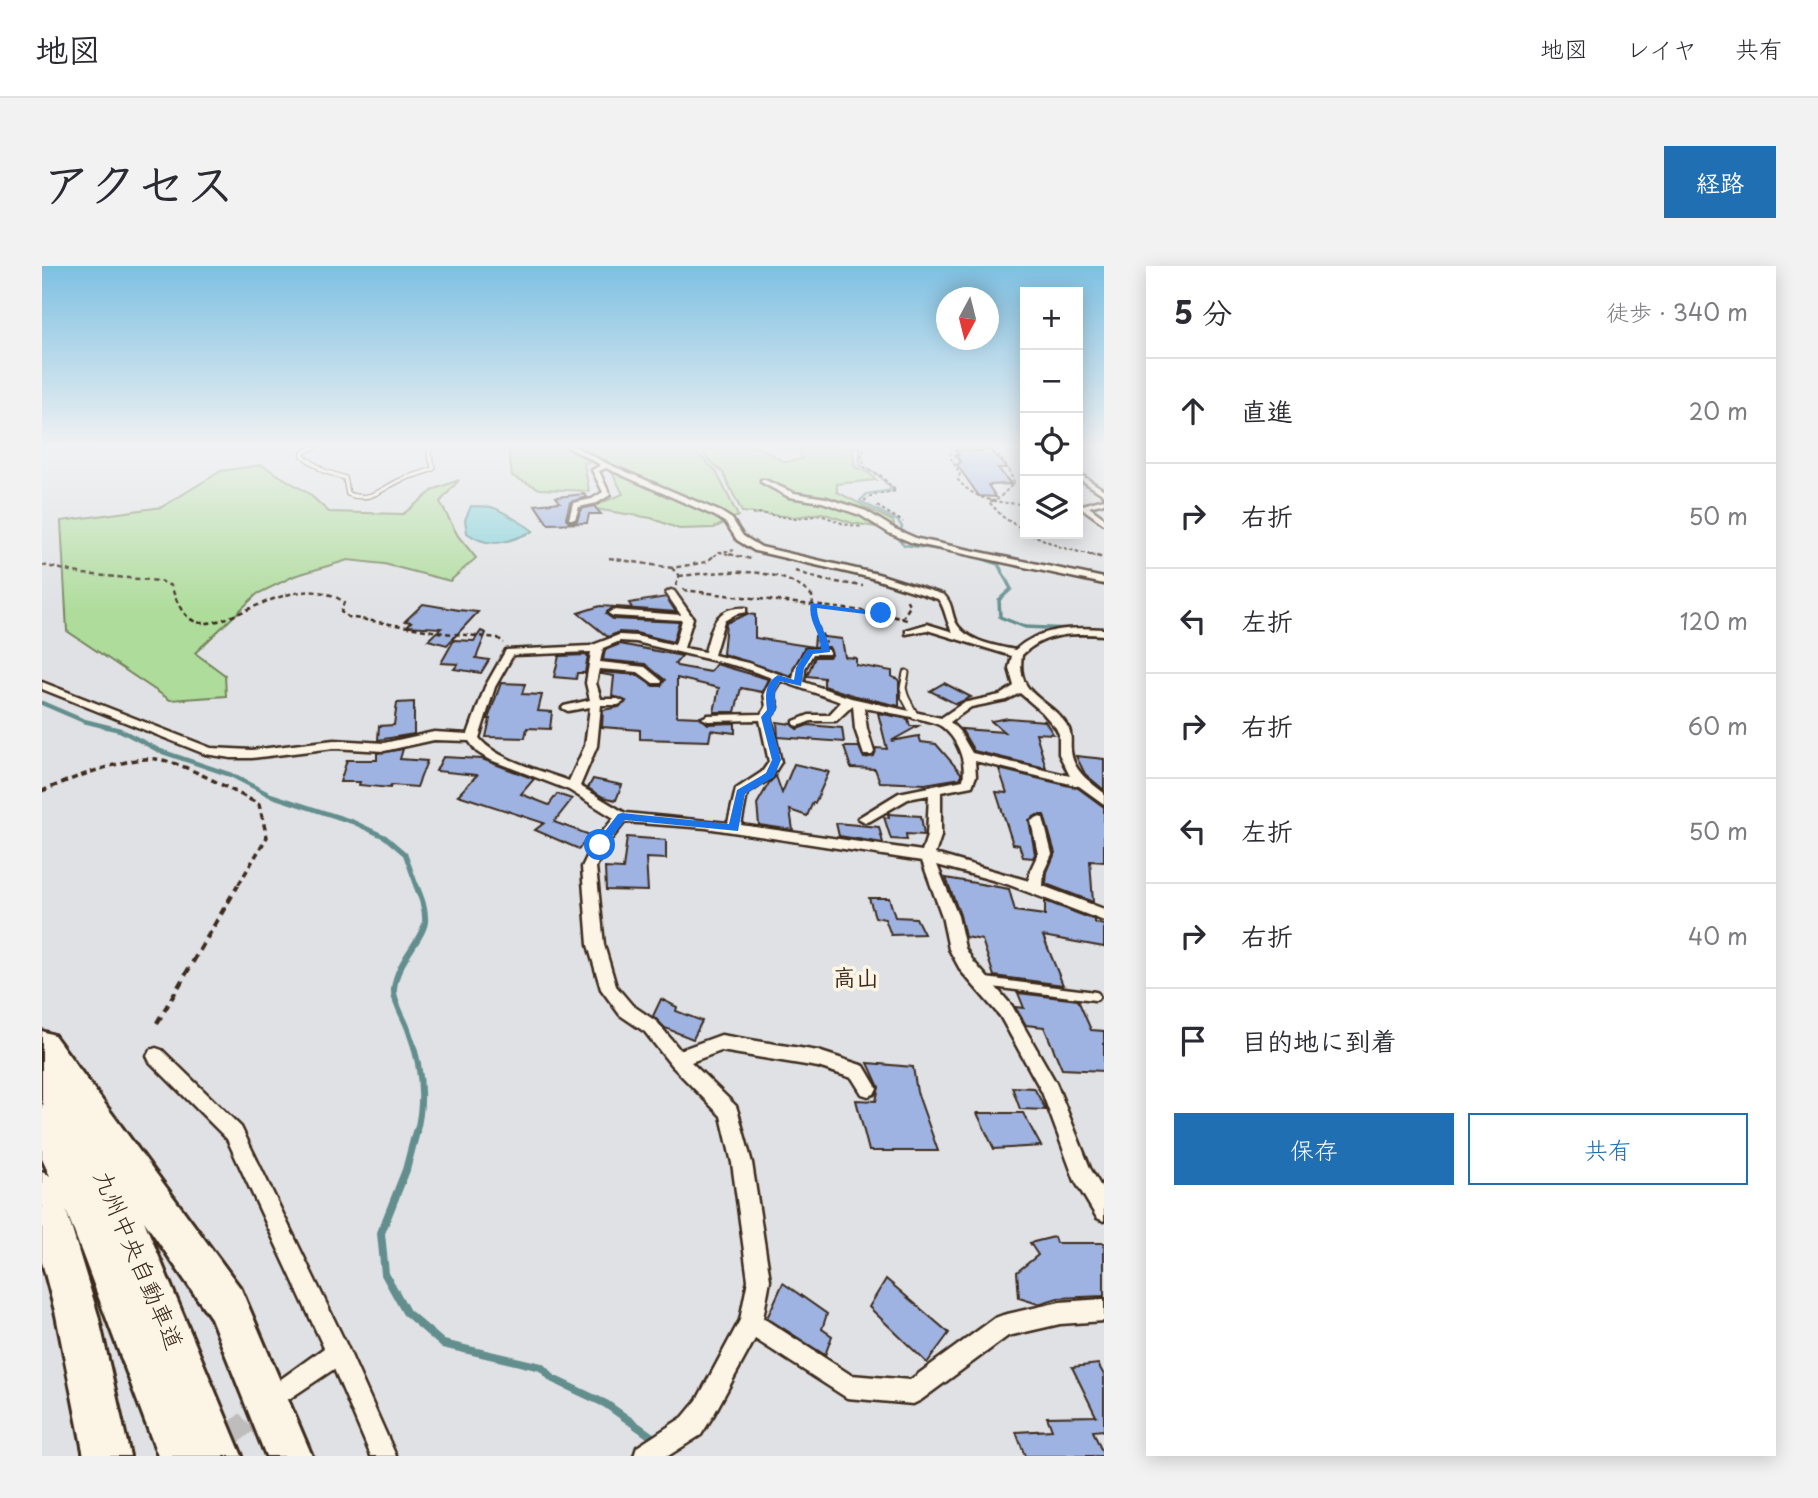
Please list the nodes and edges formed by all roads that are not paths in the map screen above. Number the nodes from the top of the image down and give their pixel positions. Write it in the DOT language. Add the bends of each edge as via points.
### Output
graph roads {
  1 [pos="592,502"];
  2 [pos="689,502"];
  3 [pos="828,502"];
  4 [pos="1099,502"];
  5 [pos="572,517"];
  6 [pos="1104,522"];
  7 [pos="1104,581"];
  8 [pos="671,593"];
  9 [pos="743,610"];
  10 [pos="613,613"];
  11 [pos="688,618"];
  12 [pos="909,632"];
  13 [pos="1104,632"];
  14 [pos="971,638"];
  15 [pos="597,648"];
  16 [pos="679,648"];
  17 [pos="825,652"];
  18 [pos="1017,654"];
  19 [pos="709,656"];
  20 [pos="593,665"];
  21 [pos="906,673"];
  22 [pos="778,677"];
  23 [pos="657,681"];
  24 [pos="42,685"];
  25 [pos="798,685"];
  26 [pos="1019,687"];
  27 [pos="596,702"];
  28 [pos="618,702"];
  29 [pos="853,703"];
  30 [pos="568,708"];
  31 [pos="915,716"];
  32 [pos="765,717"];
  33 [pos="708,718"];
  34 [pos="943,722"];
  35 [pos="798,723"];
  36 [pos="473,738"];
  37 [pos="868,752"];
  38 [pos="965,755"];
  39 [pos="1082,783"];
  40 [pos="573,787"];
  41 [pos="935,792"];
  42 [pos="1104,800"];
  43 [pos="622,817"];
  44 [pos="865,818"];
  45 [pos="1038,821"];
  46 [pos="734,828"];
  47 [pos="927,857"];
  48 [pos="1035,889"];
  49 [pos="1104,915"];
  50 [pos="981,982"];
  51 [pos="1095,996"];
  52 [pos="42,1045"];
  53 [pos="156,1056"];
  54 [pos="677,1059"];
  55 [pos="42,1071"];
  56 [pos="868,1088"];
  57 [pos="42,1121"];
  58 [pos="42,1191"];
  59 [pos="1104,1211"];
  60 [pos="1104,1310"];
  61 [pos="751,1324"];
  62 [pos="338,1352"];
  63 [pos="289,1387"];
  64 [pos="107,1456"];
  65 [pos="181,1456"];
  66 [pos="219,1456"];
  67 [pos="289,1456"];
  68 [pos="384,1456"];
  69 [pos="646,1456"];
  1 -- 5 [label="street" via="576,505"];
  2 -- 14 [label="street" via="729,521 740,538 758,549 942,597 954,627"];
  3 -- 7 [label="street" via="927,544"];
  4 -- 6 [label="street" via="1083,506"];
  8 -- 11 [label="street"];
  9 -- 19 [label="street" via="721,617"];
  10 -- 11 [label="street"];
  11 -- 16 [label="street"];
  12 -- 14 [label="street" via="926,627"];
  13 -- 18 [label="street" via="1054,633 1030,642"];
  14 -- 18 [label="street"];
  15 -- 16 [label="street" via="623,637"];
  15 -- 20 [label="street"];
  15 -- 36 [label="street" via="514,651 505,657"];
  16 -- 19 [label="street"];
  17 -- 25 [label="street" via="810,651 800,668"];
  18 -- 26 [label="street" via="1014,670"];
  19 -- 22 [label="street"];
  20 -- 23 [label="street" via="641,669"];
  20 -- 27 [label="street"];
  21 -- 31 [label="lane" via="902,692"];
  22 -- 25 [label="street"];
  22 -- 32 [label="street" via="769,693 772,708"];
  24 -- 36 [label="street" via="209,751 231,754 334,744 384,747 434,736"];
  25 -- 29 [label="street"];
  26 -- 34 [label="street" via="1011,695 964,706"];
  26 -- 39 [label="street" via="1058,720 1066,736 1066,757"];
  27 -- 28 [label="street"];
  27 -- 30 [label="street"];
  27 -- 40 [label="street" via="591,746"];
  29 -- 31 [label="street"];
  29 -- 35 [label="street" via="832,719"];
  29 -- 37 [label="street"];
  31 -- 34 [label="street"];
  32 -- 33 [label="street"];
  32 -- 46 [label="street" via="776,760 771,775 741,792"];
  34 -- 38 [label="street" via="953,729"];
  36 -- 40 [label="street" via="492,756"];
  38 -- 39 [label="street"];
  38 -- 41 [label="street" via="971,775 968,783"];
  39 -- 42 [label="street"];
  40 -- 43 [label="street"];
  41 -- 44 [label="street" via="904,796"];
  41 -- 47 [label="street" via="934,836"];
  43 -- 46 [label="street"];
  43 -- 54 [label="street" via="589,867 596,946 609,989 626,1010 651,1027"];
  45 -- 48 [label="street" via="1045,854"];
  46 -- 47 [label="street"];
  47 -- 48 [label="street"];
  47 -- 50 [label="street" via="950,916 957,949"];
  48 -- 49 [label="street"];
  50 -- 51 [label="lane"];
  50 -- 59 [label="street" via="1006,1011 1050,1089 1082,1174"];
  52 -- 67 [label="highway" via="226,1304"];
  53 -- 62 [label="street" via="234,1133"];
  54 -- 56 [label="street" via="721,1044 818,1059 858,1072"];
  54 -- 61 [label="street" via="729,1112 743,1163 759,1280"];
  55 -- 66 [label="highway, 九州中央自動車道" via="107,1180"];
  57 -- 65 [label="highway, 九州中央自動車道" via="91,1219"];
  58 -- 64 [label="highway" via="77,1315"];
  60 -- 61 [label="street" via="1060,1313 1003,1326 913,1392 848,1386"];
  61 -- 69 [label="street" via="692,1426"];
  62 -- 63 [label="street"];
  62 -- 68 [label="street"];
}
